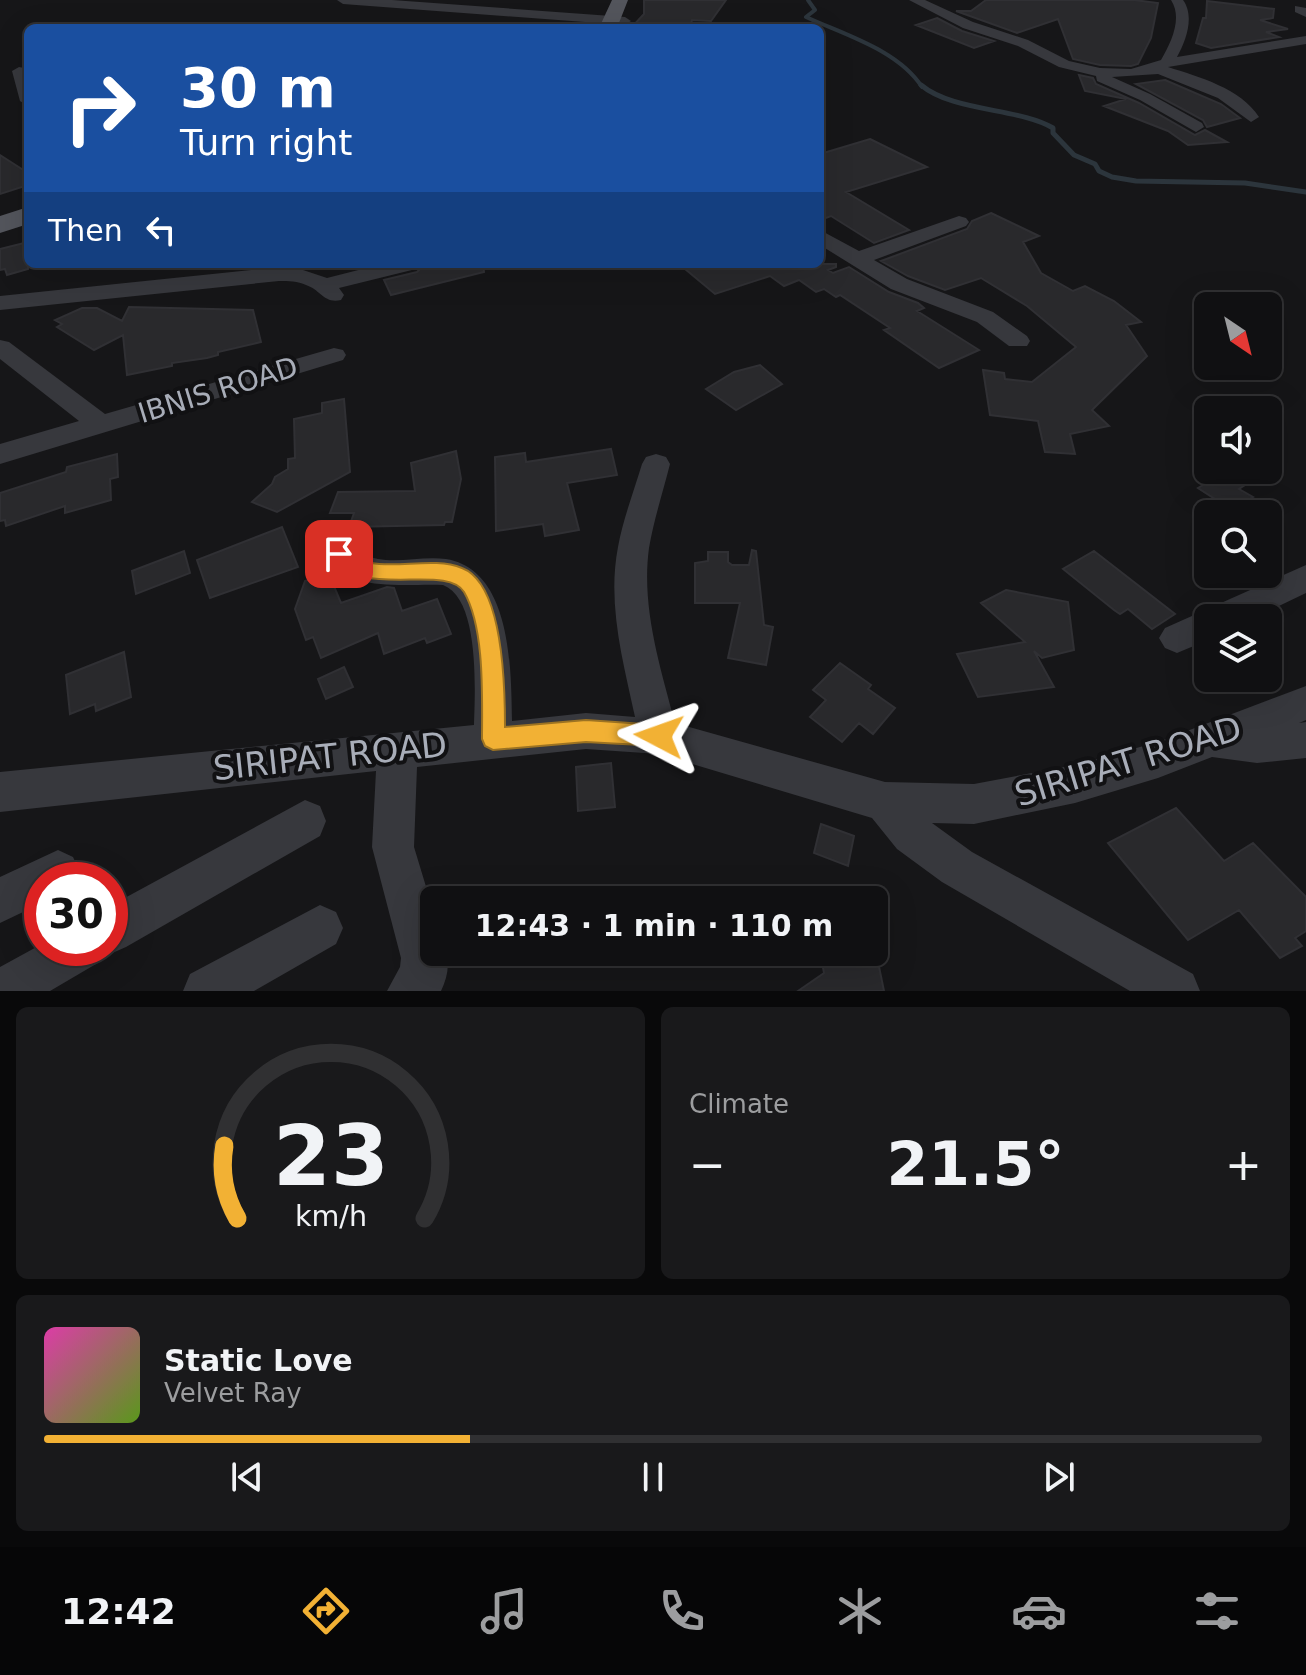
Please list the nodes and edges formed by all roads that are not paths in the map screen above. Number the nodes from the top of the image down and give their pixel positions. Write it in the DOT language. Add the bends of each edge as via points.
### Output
graph roads {
  1 [pos="343,0"];
  2 [pos="620,0"];
  3 [pos="634,0"];
  4 [pos="915,0"];
  5 [pos="1177,0"];
  6 [pos="952,3"];
  7 [pos="436,4"];
  8 [pos="937,10"];
  9 [pos="616,24"];
  10 [pos="1306,40"];
  11 [pos="1160,66"];
  12 [pos="19,71"];
  13 [pos="1095,72"];
  14 [pos="24,88"];
  15 [pos="1251,117"];
  16 [pos="1196,127"];
  17 [pos="24,208"];
  18 [pos="0,216"];
  19 [pos="24,216"];
  20 [pos="959,222"];
  21 [pos="0,225"];
  22 [pos="824,239"];
  23 [pos="856,259"];
  24 [pos="396,268"];
  25 [pos="0,303"];
  26 [pos="1018,341"];
  27 [pos="0,347"];
  28 [pos="334,355"];
  29 [pos="102,425"];
  30 [pos="0,454"];
  31 [pos="656,464"];
  32 [pos="339,554"];
  33 [pos="1306,578"];
  34 [pos="1251,604"];
  35 [pos="1306,703"];
  36 [pos="659,736"];
  37 [pos="493,739"];
  38 [pos="1210,740"];
  39 [pos="1306,740"];
  40 [pos="401,748"];
  41 [pos="0,792"];
  42 [pos="885,802"];
  43 [pos="305,821"];
  44 [pos="24,889"];
  45 [pos="0,901"];
  46 [pos="128,921"];
  47 [pos="320,928"];
  48 [pos="48,966"];
  49 [pos="4,991"];
  50 [pos="207,991"];
  51 [pos="411,991"];
  52 [pos="1176,991"];
  1 -- 7 [label="street"];
  2 -- 9 [label="main road"];
  3 -- 9 [label="main road"];
  4 -- 8 [label="street"];
  5 -- 11 [label="street" via="1182,7 1180,39"];
  6 -- 8 [label="street"];
  7 -- 9 [label="street"];
  8 -- 13 [label="street"];
  10 -- 11 [label="street"];
  11 -- 13 [label="street" via="1124,74"];
  11 -- 15 [label="street" via="1233,99"];
  12 -- 14 [label="street"];
  13 -- 16 [label="street"];
  17 -- 18 [label="main road"];
  19 -- 21 [label="main road"];
  20 -- 23 [label="street"];
  22 -- 23 [label="street"];
  23 -- 26 [label="street" via="899,284 985,317"];
  24 -- 25 [label="street" via="329,290 311,277 279,274"];
  27 -- 29 [label="street, IBNIS ROAD"];
  28 -- 29 [label="street, IBNIS ROAD"];
  29 -- 30 [label="street, IBNIS ROAD"];
  31 -- 36 [label="street" via="632,556 630,585 636,639"];
  32 -- 37 [label="street" via="369,570 458,574 471,585 482,610 493,672"];
  33 -- 34 [label="street"];
  35 -- 38 [label="street, SIRIPAT ROAD"];
  36 -- 37 [label="street, SIRIPAT ROAD" via="586,731"];
  36 -- 42 [label="street, SIRIPAT ROAD"];
  37 -- 40 [label="street, SIRIPAT ROAD"];
  38 -- 39 [label="street" via="1257,745"];
  38 -- 42 [label="street, SIRIPAT ROAD" via="1075,784 974,804"];
  40 -- 41 [label="street, SIRIPAT ROAD"];
  40 -- 51 [label="street" via="393,847 424,958 424,976"];
  42 -- 52 [label="street" via="912,834 957,867"];
  43 -- 46 [label="street"];
  44 -- 45 [label="street"];
  47 -- 50 [label="street"];
  48 -- 49 [label="street"];
}
